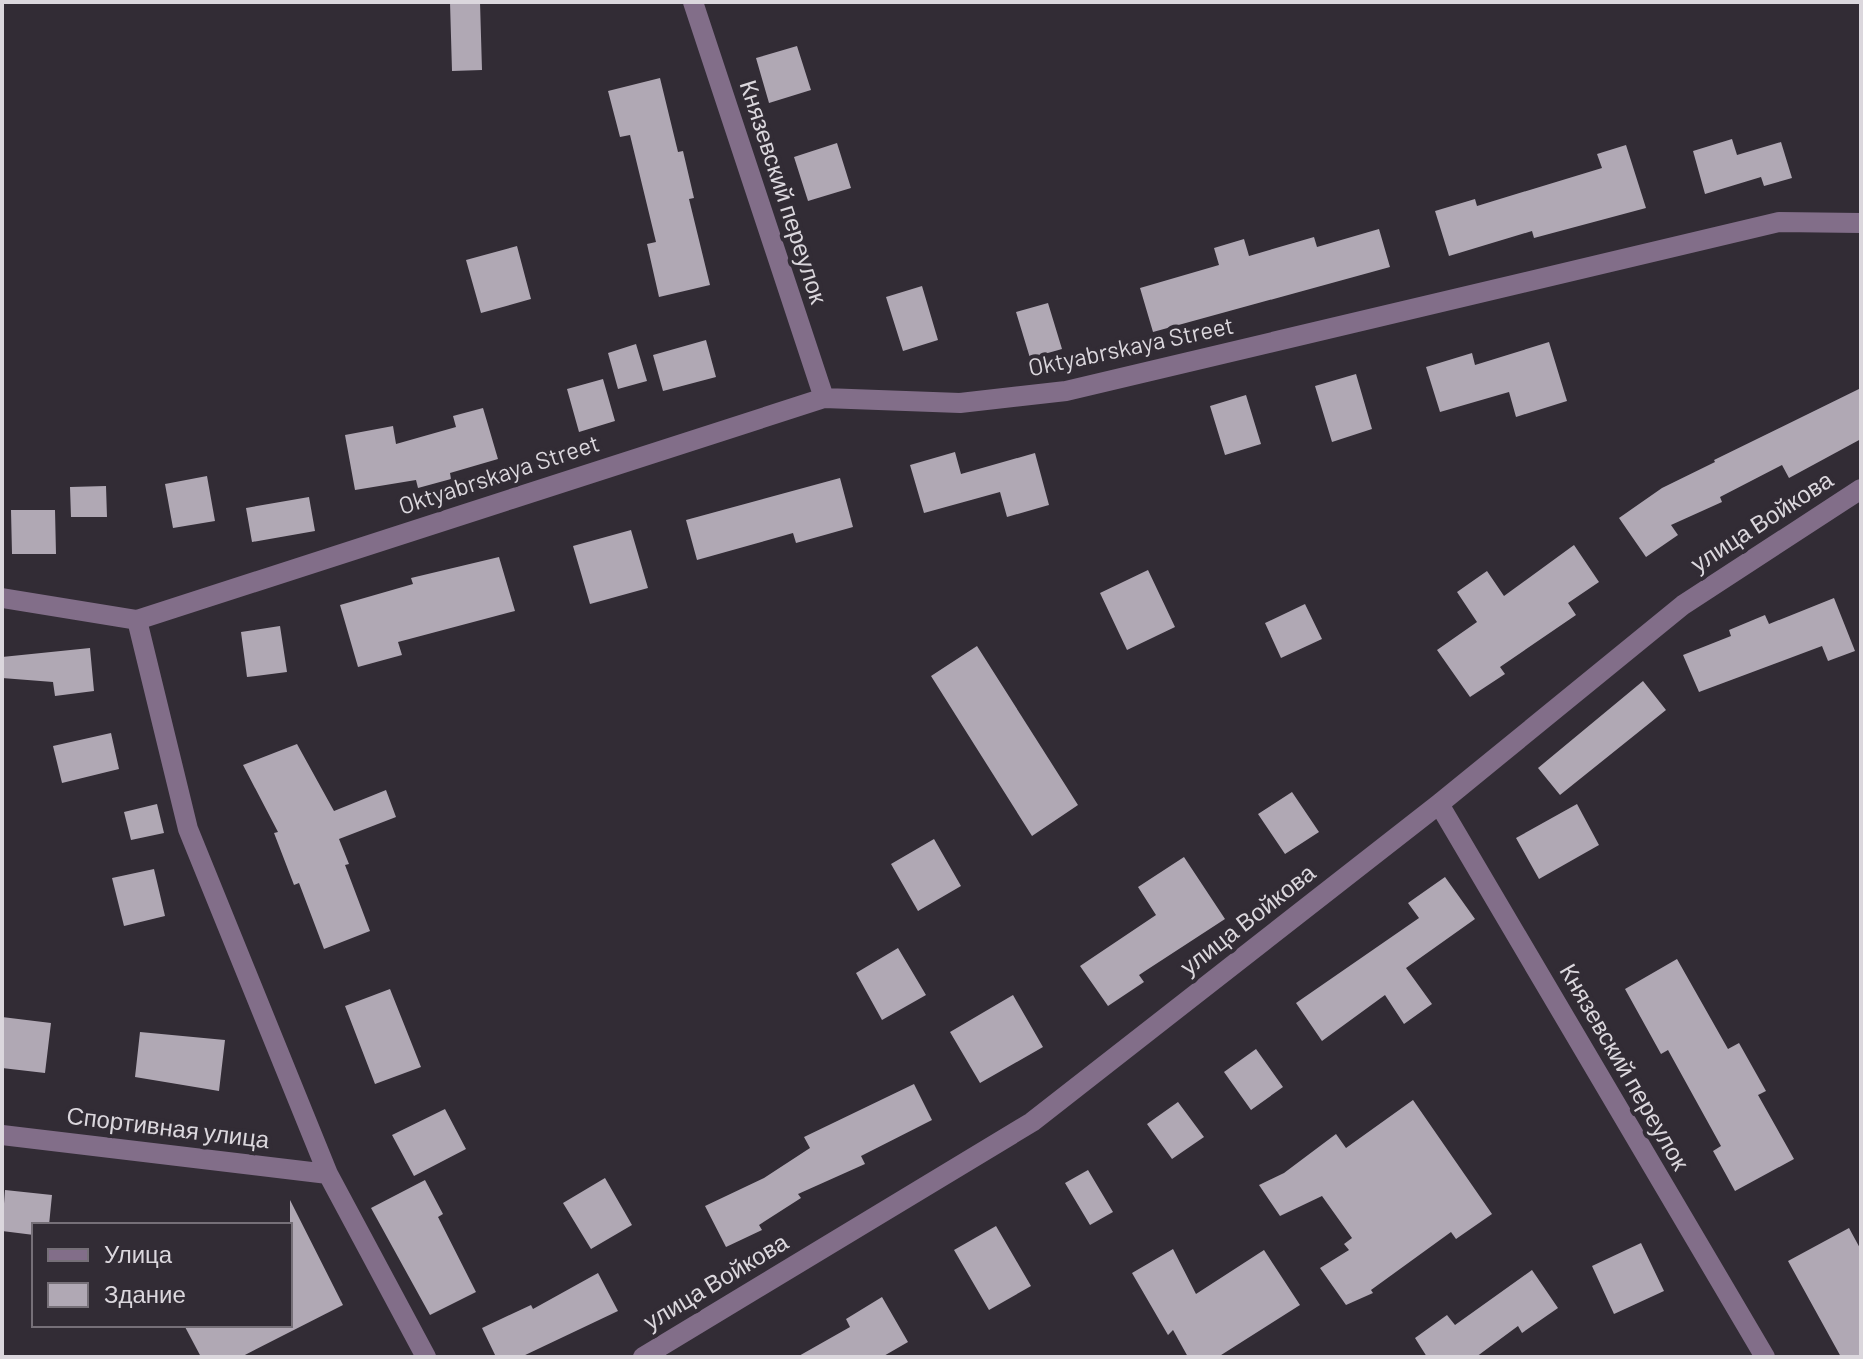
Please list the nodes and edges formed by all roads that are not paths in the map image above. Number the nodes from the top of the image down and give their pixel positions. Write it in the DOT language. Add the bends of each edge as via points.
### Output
graph roads {
  1 [pos="693,2"];
  2 [pos="1861,223"];
  3 [pos="824,398"];
  4 [pos="1861,489"];
  5 [pos="2,598"];
  6 [pos="137,620"];
  7 [pos="1439,804"];
  8 [pos="2,1135"];
  9 [pos="328,1174"];
  10 [pos="426,1357"];
  11 [pos="643,1357"];
  12 [pos="1765,1357"];
  1 -- 3 [label="street, Князевский переулок"];
  2 -- 3 [label="street, Oktyabrskaya Street" via="1779,222 1066,391 960,403"];
  3 -- 6 [label="street, Oktyabrskaya Street"];
  4 -- 7 [label="street, улица Войкова" via="1683,605"];
  5 -- 6 [label="street, Oktyabrskaya Street"];
  6 -- 9 [label="street" via="188,829"];
  7 -- 11 [label="street, улица Войкова" via="1032,1122"];
  7 -- 12 [label="street, Князевский переулок"];
  8 -- 9 [label="street, Спортивная улица"];
  9 -- 10 [label="street"];
}
